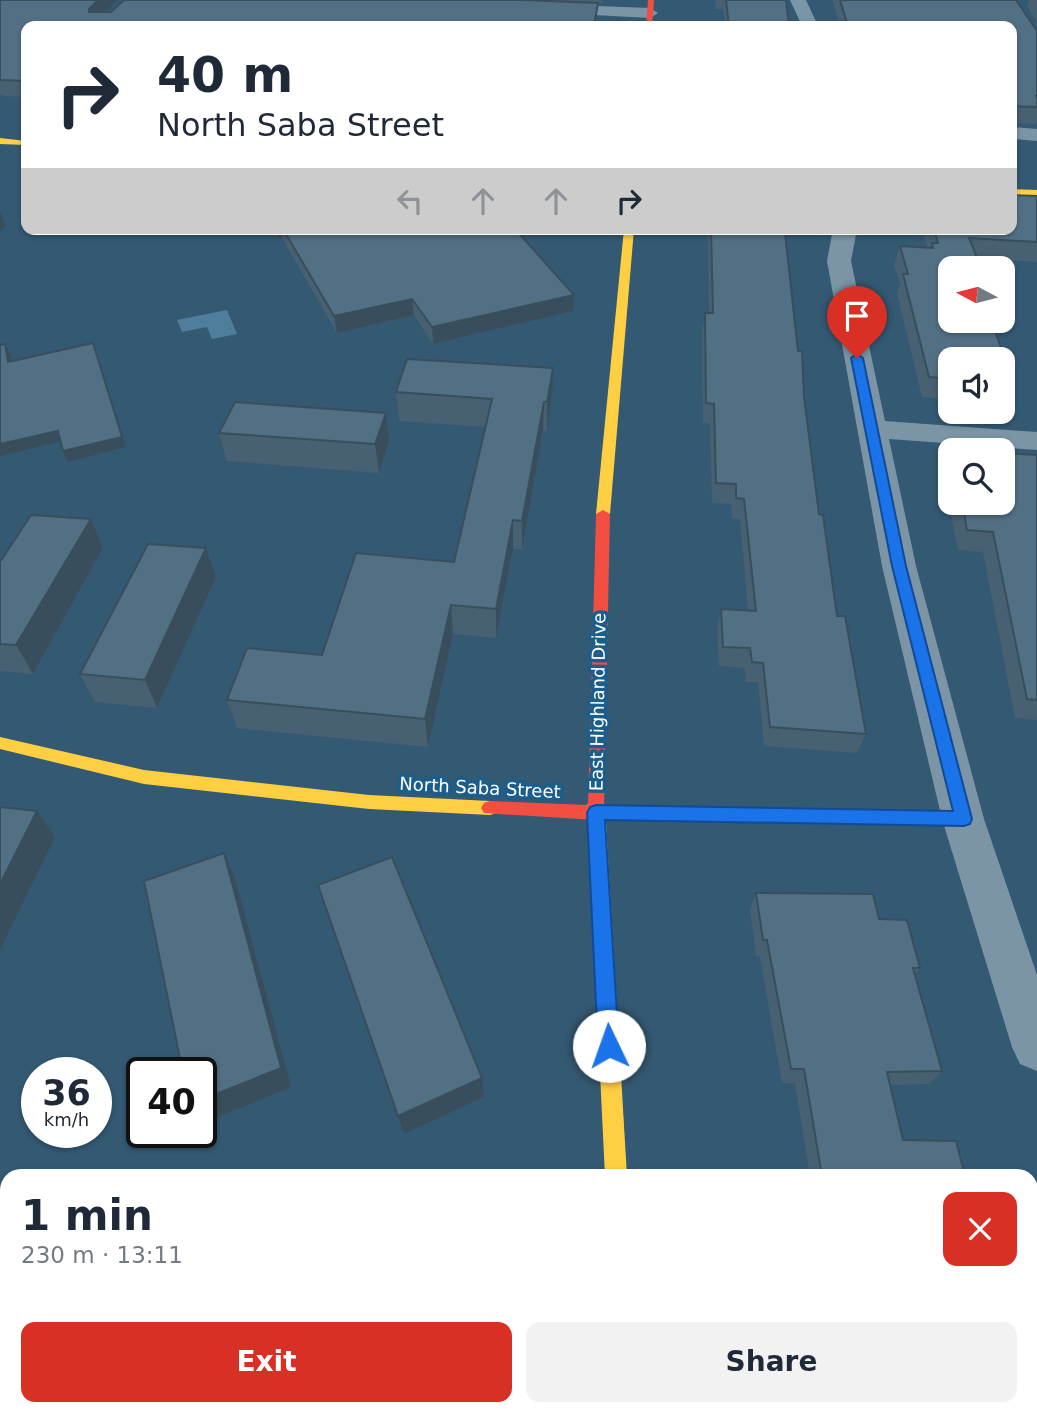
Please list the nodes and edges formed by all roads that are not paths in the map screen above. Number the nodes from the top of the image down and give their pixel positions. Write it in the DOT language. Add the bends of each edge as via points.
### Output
graph roads {
  1 [pos="798,0"];
  2 [pos="531,8"];
  3 [pos="650,13"];
  4 [pos="808,21"];
  5 [pos="1017,133"];
  6 [pos="1037,135"];
  7 [pos="0,141"];
  8 [pos="21,143"];
  9 [pos="1017,192"];
  10 [pos="1037,193"];
  11 [pos="628,235"];
  12 [pos="844,235"];
  13 [pos="871,429"];
  14 [pos="1037,441"];
  15 [pos="0,743"];
  16 [pos="596,813"];
  17 [pos="964,819"];
  18 [pos="1037,1047"];
  19 [pos="616,1169"];
  1 -- 4 [label="street"];
  2 -- 3 [label="street"];
  5 -- 6 [label="street"];
  7 -- 8 [label="street"];
  9 -- 10 [label="street"];
  11 -- 16 [label="street, East Highland Drive" via="603,493"];
  12 -- 13 [label="street" via="839,261"];
  13 -- 14 [label="street"];
  13 -- 17 [label="street" via="899,566"];
  15 -- 16 [label="street, North Saba Street" via="144,777 197,784 369,802"];
  16 -- 17 [label="street, North Saba Street"];
  16 -- 19 [label="street, East Highland Drive"];
  17 -- 18 [label="street"];
}
